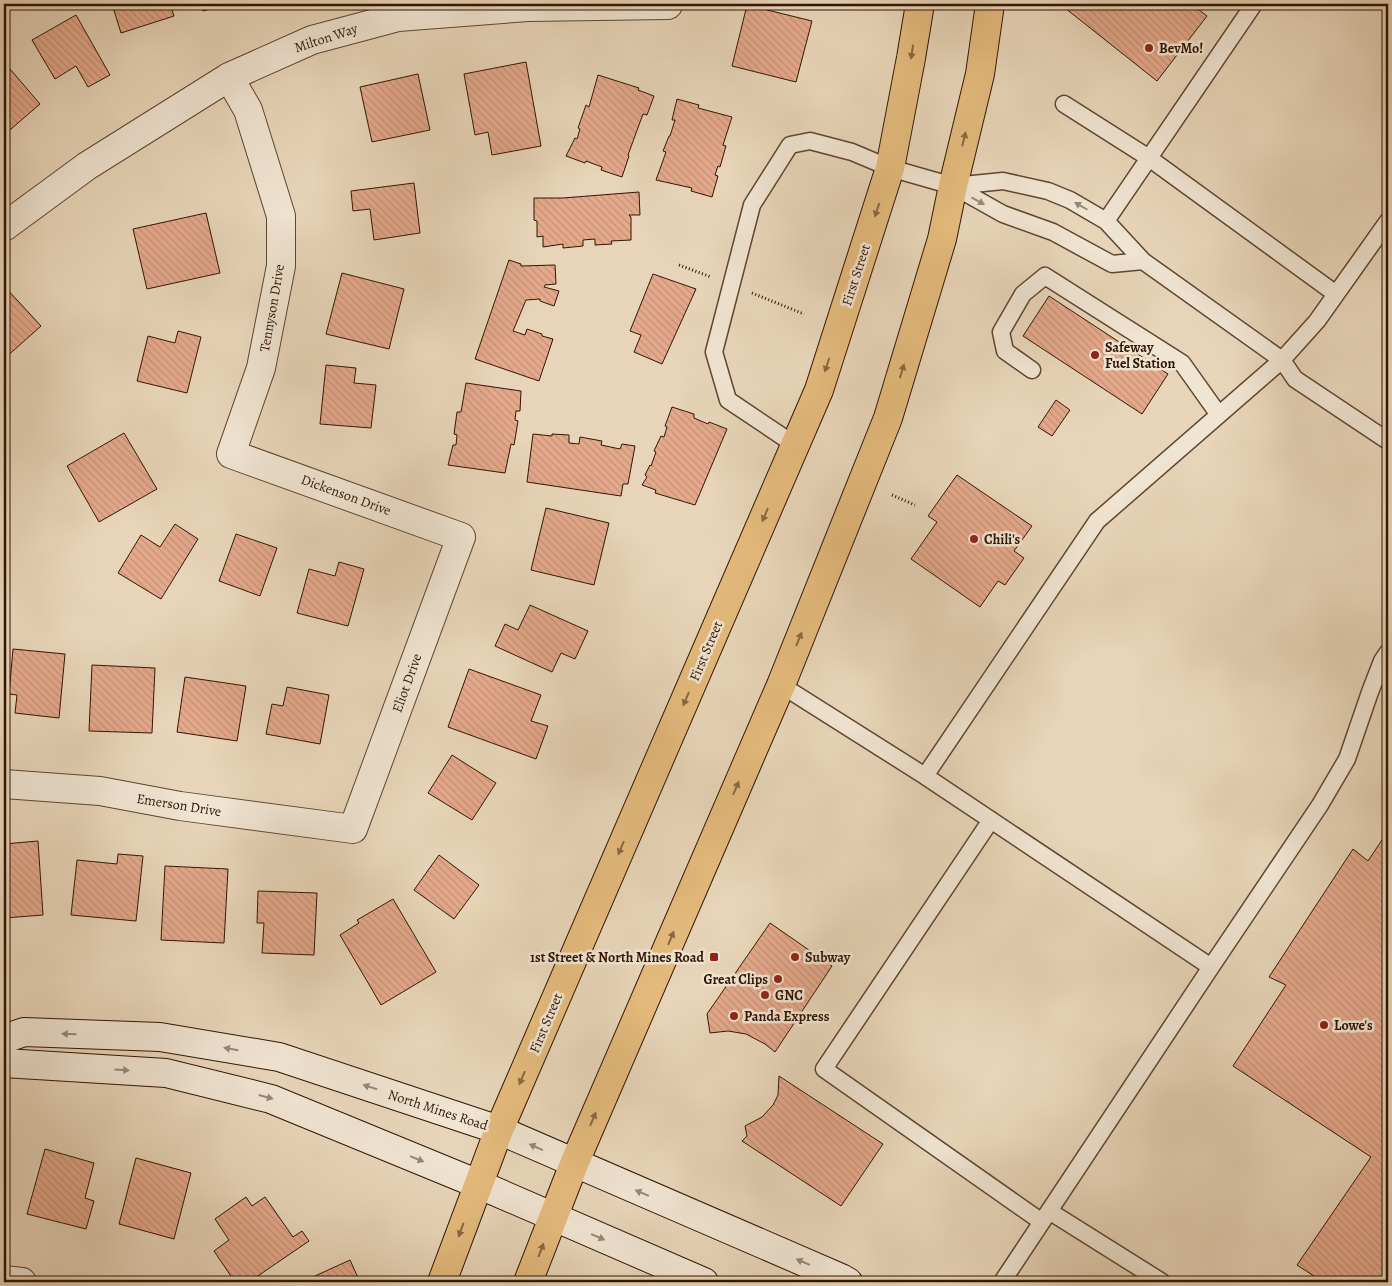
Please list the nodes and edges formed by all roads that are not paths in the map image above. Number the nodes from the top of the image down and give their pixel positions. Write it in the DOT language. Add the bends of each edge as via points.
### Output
graph roads {
  1 [pos="668,4"];
  2 [pos="920,4"];
  3 [pos="990,4"];
  4 [pos="1254,4"];
  5 [pos="229,77"];
  6 [pos="1064,104"];
  7 [pos="1149,158"];
  8 [pos="890,168"];
  9 [pos="953,186"];
  10 [pos="1106,221"];
  11 [pos="1388,221"];
  12 [pos="4,226"];
  13 [pos="1143,261"];
  14 [pos="1336,294"];
  15 [pos="1282,360"];
  16 [pos="1032,370"];
  17 [pos="1219,414"];
  18 [pos="1388,441"];
  19 [pos="795,445"];
  20 [pos="231,454"];
  21 [pos="461,536"];
  22 [pos="1388,652"];
  23 [pos="780,685"];
  24 [pos="925,776"];
  25 [pos="4,784"];
  26 [pos="991,820"];
  27 [pos="353,830"];
  28 [pos="1211,967"];
  29 [pos="4,1039"];
  30 [pos="4,1063"];
  31 [pos="499,1130"];
  32 [pos="574,1164"];
  33 [pos="478,1184"];
  34 [pos="1046,1216"];
  35 [pos="553,1218"];
  36 [pos="4,1280"];
  37 [pos="22,1282"];
  38 [pos="442,1282"];
  39 [pos="528,1282"];
  40 [pos="704,1282"];
  41 [pos="848,1282"];
  42 [pos="1002,1282"];
  43 [pos="1162,1282"];
  1 -- 5 [label="street, Milton Way" via="528,7 398,17 312,40"];
  2 -- 8 [label="main road, First Street, one-way"];
  9 -- 3 [label="main road, one-way" via="980,74"];
  4 -- 7 [label="lane"];
  5 -- 12 [label="street, Milton Way" via="87,166"];
  5 -- 20 [label="street, Tennyson Drive" via="248,110 281,216 281,266 261,368"];
  6 -- 7 [label="lane"];
  7 -- 10 [label="lane"];
  7 -- 14 [label="lane"];
  8 -- 9 [label="lane"];
  8 -- 19 [label="main road, First Street, one-way" via="819,390"];
  8 -- 19 [label="lane" via="852,152 810,141 790,145 752,205 714,352 728,400"];
  10 -- 9 [label="lane, one-way" via="1055,194 1003,181"];
  9 -- 13 [label="lane, one-way" via="1003,214 1053,232 1112,264"];
  23 -- 9 [label="main road, one-way" via="888,418 942,239"];
  10 -- 13 [label="lane"];
  11 -- 14 [label="lane"];
  13 -- 15 [label="lane"];
  14 -- 15 [label="lane"];
  15 -- 17 [label="lane"];
  15 -- 18 [label="lane" via="1295,379"];
  16 -- 17 [label="lane" via="1005,351 1000,332 1023,294 1045,276 1182,364"];
  17 -- 24 [label="lane" via="1097,521"];
  19 -- 31 [label="main road, First Street, one-way"];
  20 -- 21 [label="street, Dickenson Drive"];
  21 -- 27 [label="street, Eliot Drive"];
  22 -- 28 [label="lane" via="1347,759 1320,805"];
  23 -- 24 [label="lane"];
  32 -- 23 [label="main road, one-way"];
  24 -- 26 [label="lane"];
  25 -- 27 [label="street, Emerson Drive" via="100,791 180,806"];
  26 -- 28 [label="lane"];
  26 -- 34 [label="lane" via="824,1069"];
  28 -- 34 [label="lane"];
  31 -- 29 [label="street, North Mines Road, one-way" via="279,1057 160,1037 24,1032"];
  30 -- 33 [label="street, one-way" via="166,1073 272,1098"];
  32 -- 31 [label="street, North Mines Road, one-way"];
  31 -- 33 [label="main road, First Street"];
  32 -- 35 [label="main road"];
  41 -- 32 [label="street, North Mines Road, one-way"];
  33 -- 35 [label="street"];
  33 -- 38 [label="main road, First Street, one-way"];
  34 -- 42 [label="lane"];
  34 -- 43 [label="lane"];
  39 -- 35 [label="main road, one-way"];
  35 -- 40 [label="street, one-way"];
  36 -- 37 [label="street"];
}
